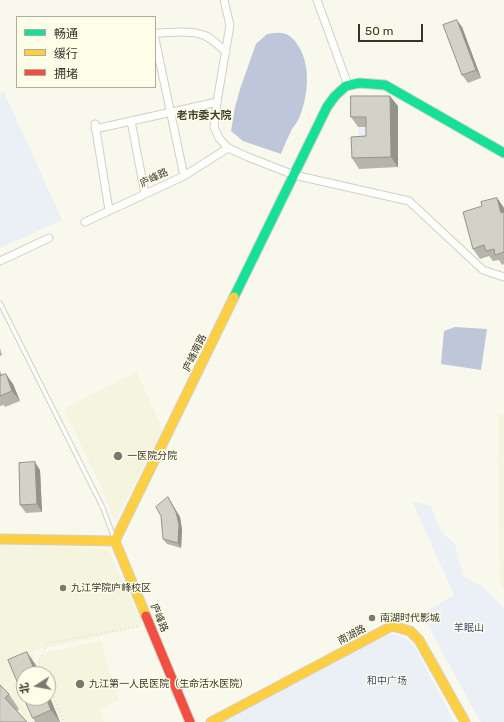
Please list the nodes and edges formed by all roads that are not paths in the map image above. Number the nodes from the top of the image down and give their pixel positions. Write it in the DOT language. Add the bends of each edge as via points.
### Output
graph roads {
  1 [pos="224,0"];
  2 [pos="317,0"];
  3 [pos="156,33"];
  4 [pos="156,44"];
  5 [pos="226,52"];
  6 [pos="348,85"];
  7 [pos="217,102"];
  8 [pos="170,112"];
  9 [pos="131,121"];
  10 [pos="228,148"];
  11 [pos="504,153"];
  12 [pos="294,175"];
  13 [pos="184,176"];
  14 [pos="145,194"];
  15 [pos="109,210"];
  16 [pos="85,222"];
  17 [pos="49,238"];
  18 [pos="0,261"];
  19 [pos="504,277"];
  20 [pos="0,303"];
  21 [pos="0,539"];
  22 [pos="115,541"];
  23 [pos="190,722"];
  24 [pos="211,722"];
  25 [pos="465,722"];
  1 -- 5 [label="street" via="230,25"];
  2 -- 6 [label="street"];
  3 -- 5 [label="street" via="201,34"];
  4 -- 8 [label="street"];
  5 -- 7 [label="street"];
  6 -- 11 [label="street" via="365,82 385,85"];
  6 -- 12 [label="street, 庐峰南路" via="337,92 327,107"];
  7 -- 8 [label="street"];
  7 -- 10 [label="street" via="214,127"];
  8 -- 9 [label="street"];
  8 -- 13 [label="street"];
  9 -- 14 [label="street"];
  9 -- 15 [label="street" via="95,126"];
  10 -- 12 [label="street"];
  10 -- 13 [label="street, 庐峰路"];
  12 -- 19 [label="street" via="409,201 483,270"];
  12 -- 22 [label="street, 庐峰南路"];
  13 -- 14 [label="street, 庐峰路"];
  14 -- 15 [label="street, 庐峰路"];
  15 -- 16 [label="street, 庐峰路"];
  17 -- 18 [label="street"];
  20 -- 22 [label="lane" via="103,508"];
  21 -- 22 [label="street"];
  22 -- 23 [label="street, 庐峰路"];
  24 -- 25 [label="street, 南湖路" via="392,626 410,630 416,635"];
}
